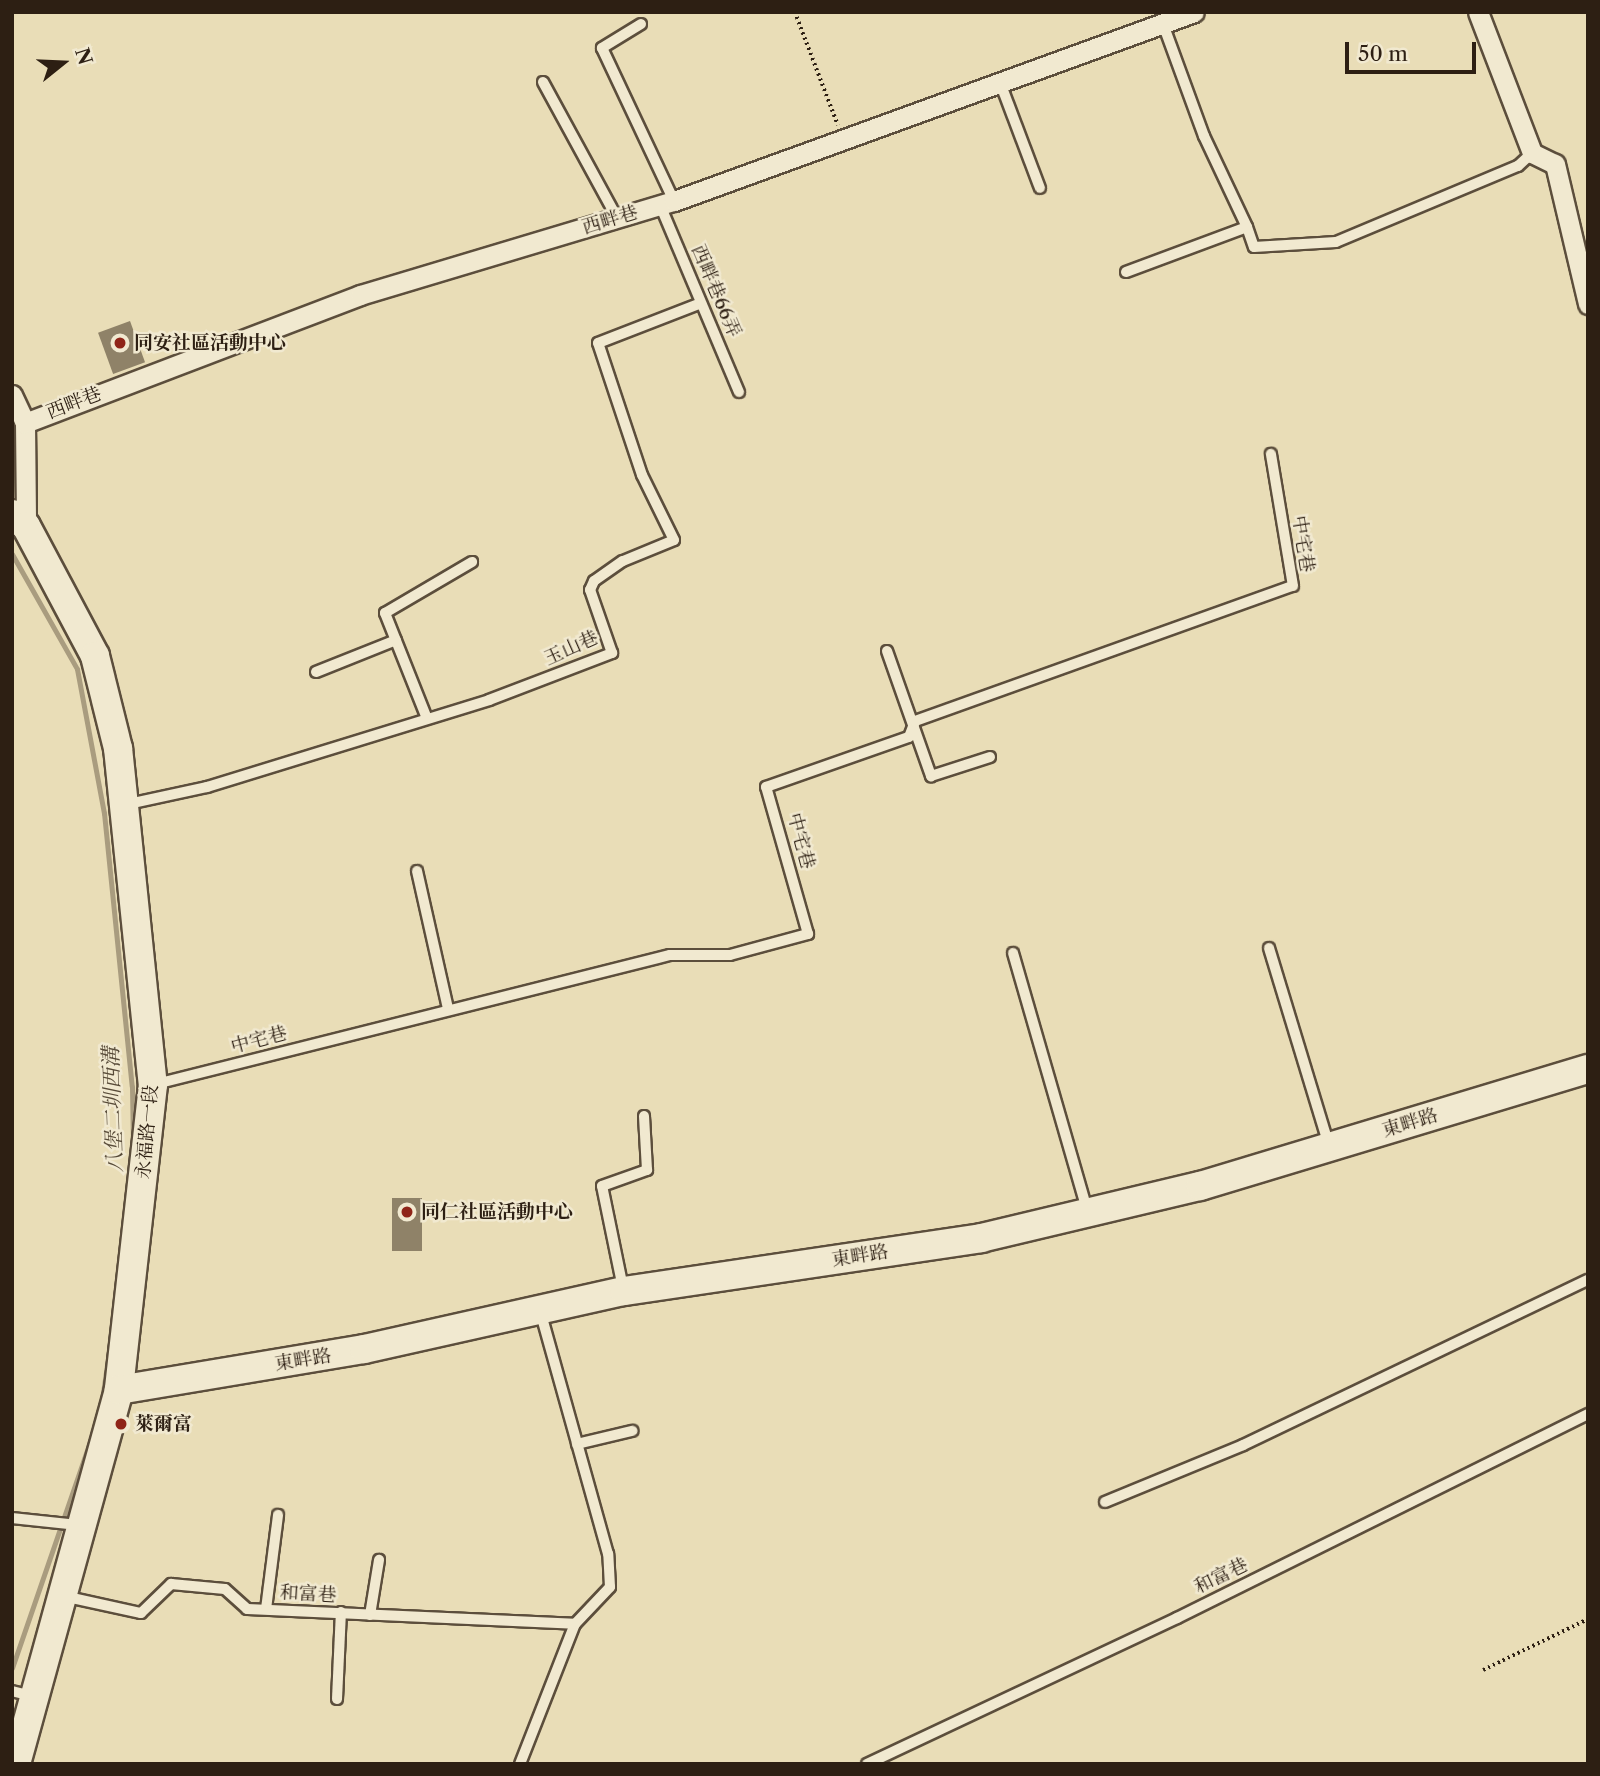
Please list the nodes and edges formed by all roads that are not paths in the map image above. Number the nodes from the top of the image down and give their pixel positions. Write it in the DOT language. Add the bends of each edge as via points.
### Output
graph roads {
  1 [pos="1194,12"];
  2 [pos="1478,12"];
  3 [pos="641,24"];
  4 [pos="1163,24"];
  5 [pos="543,82"];
  6 [pos="1001,85"];
  7 [pos="1532,153"];
  8 [pos="1040,188"];
  9 [pos="667,203"];
  10 [pos="617,218"];
  11 [pos="1247,227"];
  12 [pos="1126,272"];
  13 [pos="701,303"];
  14 [pos="1588,304"];
  15 [pos="739,391"];
  16 [pos="12,395"];
  17 [pos="25,423"];
  18 [pos="1271,454"];
  19 [pos="19,520"];
  20 [pos="472,562"];
  21 [pos="396,640"];
  22 [pos="887,651"];
  23 [pos="316,672"];
  24 [pos="426,716"];
  25 [pos="913,732"];
  26 [pos="990,757"];
  27 [pos="120,805"];
  28 [pos="416,871"];
  29 [pos="1269,948"];
  30 [pos="1013,953"];
  31 [pos="448,1009"];
  32 [pos="1588,1069"];
  33 [pos="153,1085"];
  34 [pos="645,1116"];
  35 [pos="1329,1147"];
  36 [pos="1088,1213"];
  37 [pos="1588,1280"];
  38 [pos="624,1291"];
  39 [pos="539,1308"];
  40 [pos="119,1390"];
  41 [pos="1588,1414"];
  42 [pos="632,1431"];
  43 [pos="577,1444"];
  44 [pos="1105,1502"];
  45 [pos="278,1515"];
  46 [pos="12,1518"];
  47 [pos="68,1524"];
  48 [pos="379,1560"];
  49 [pos="60,1596"];
  50 [pos="266,1609"];
  51 [pos="341,1612"];
  52 [pos="370,1615"];
  53 [pos="575,1624"];
  54 [pos="23,1693"];
  55 [pos="337,1699"];
  56 [pos="16,1764"];
  57 [pos="520,1764"];
  58 [pos="867,1764"];
  1 -- 4 [label="street, 西畔巷"];
  2 -- 7 [label="street"];
  3 -- 9 [label="lane, 西畔巷66弄" via="602,48"];
  4 -- 6 [label="street, 西畔巷"];
  4 -- 11 [label="lane" via="1204,136"];
  5 -- 10 [label="lane"];
  6 -- 8 [label="lane"];
  6 -- 9 [label="street, 西畔巷" via="842,137"];
  7 -- 11 [label="lane" via="1518,166 1336,242 1254,247"];
  7 -- 14 [label="street" via="1555,164"];
  9 -- 10 [label="street, 西畔巷"];
  9 -- 13 [label="lane, 西畔巷66弄"];
  10 -- 17 [label="street, 西畔巷" via="360,295"];
  11 -- 12 [label="lane"];
  13 -- 15 [label="lane, 西畔巷66弄"];
  13 -- 24 [label="lane, 玉山巷" via="598,343 642,475 674,540 623,561 594,581 590,590 612,653 489,700"];
  16 -- 17 [label="street"];
  17 -- 19 [label="street"];
  18 -- 25 [label="lane, 中宅巷" via="1293,586 915,721"];
  19 -- 27 [label="street, 永福路一段" via="95,656 118,748"];
  20 -- 21 [label="lane" via="385,614"];
  21 -- 23 [label="lane"];
  21 -- 24 [label="lane"];
  22 -- 25 [label="lane"];
  24 -- 27 [label="lane, 玉山巷" via="207,787"];
  25 -- 26 [label="lane" via="931,776"];
  25 -- 31 [label="lane, 中宅巷" via="766,787 808,934 730,955 670,955"];
  27 -- 33 [label="street, 永福路一段" via="128,831"];
  28 -- 31 [label="lane"];
  29 -- 35 [label="lane"];
  30 -- 36 [label="lane"];
  31 -- 33 [label="lane, 中宅巷"];
  32 -- 35 [label="street, 東畔路"];
  33 -- 40 [label="street, 永福路一段"];
  34 -- 38 [label="lane" via="647,1170 602,1186"];
  35 -- 36 [label="street, 東畔路" via="1200,1186"];
  36 -- 38 [label="street, 東畔路" via="981,1238"];
  37 -- 44 [label="lane" via="1243,1445"];
  38 -- 39 [label="street, 東畔路"];
  39 -- 40 [label="street, 東畔路" via="364,1349"];
  39 -- 43 [label="lane"];
  40 -- 47 [label="street, 永福路一段"];
  41 -- 58 [label="lane, 和富巷" via="1177,1618"];
  42 -- 43 [label="lane"];
  43 -- 53 [label="lane" via="608,1554 610,1587"];
  45 -- 50 [label="lane"];
  46 -- 47 [label="lane"];
  47 -- 49 [label="street, 永福路一段"];
  48 -- 52 [label="lane"];
  49 -- 50 [label="lane, 和富巷" via="141,1613 171,1584 225,1589 247,1609"];
  49 -- 54 [label="street, 永福路一段"];
  50 -- 51 [label="lane, 和富巷"];
  51 -- 52 [label="lane, 和富巷"];
  51 -- 55 [label="lane"];
  52 -- 53 [label="lane, 和富巷"];
  53 -- 57 [label="lane"];
  54 -- 56 [label="street, 永福路一段"];
}
